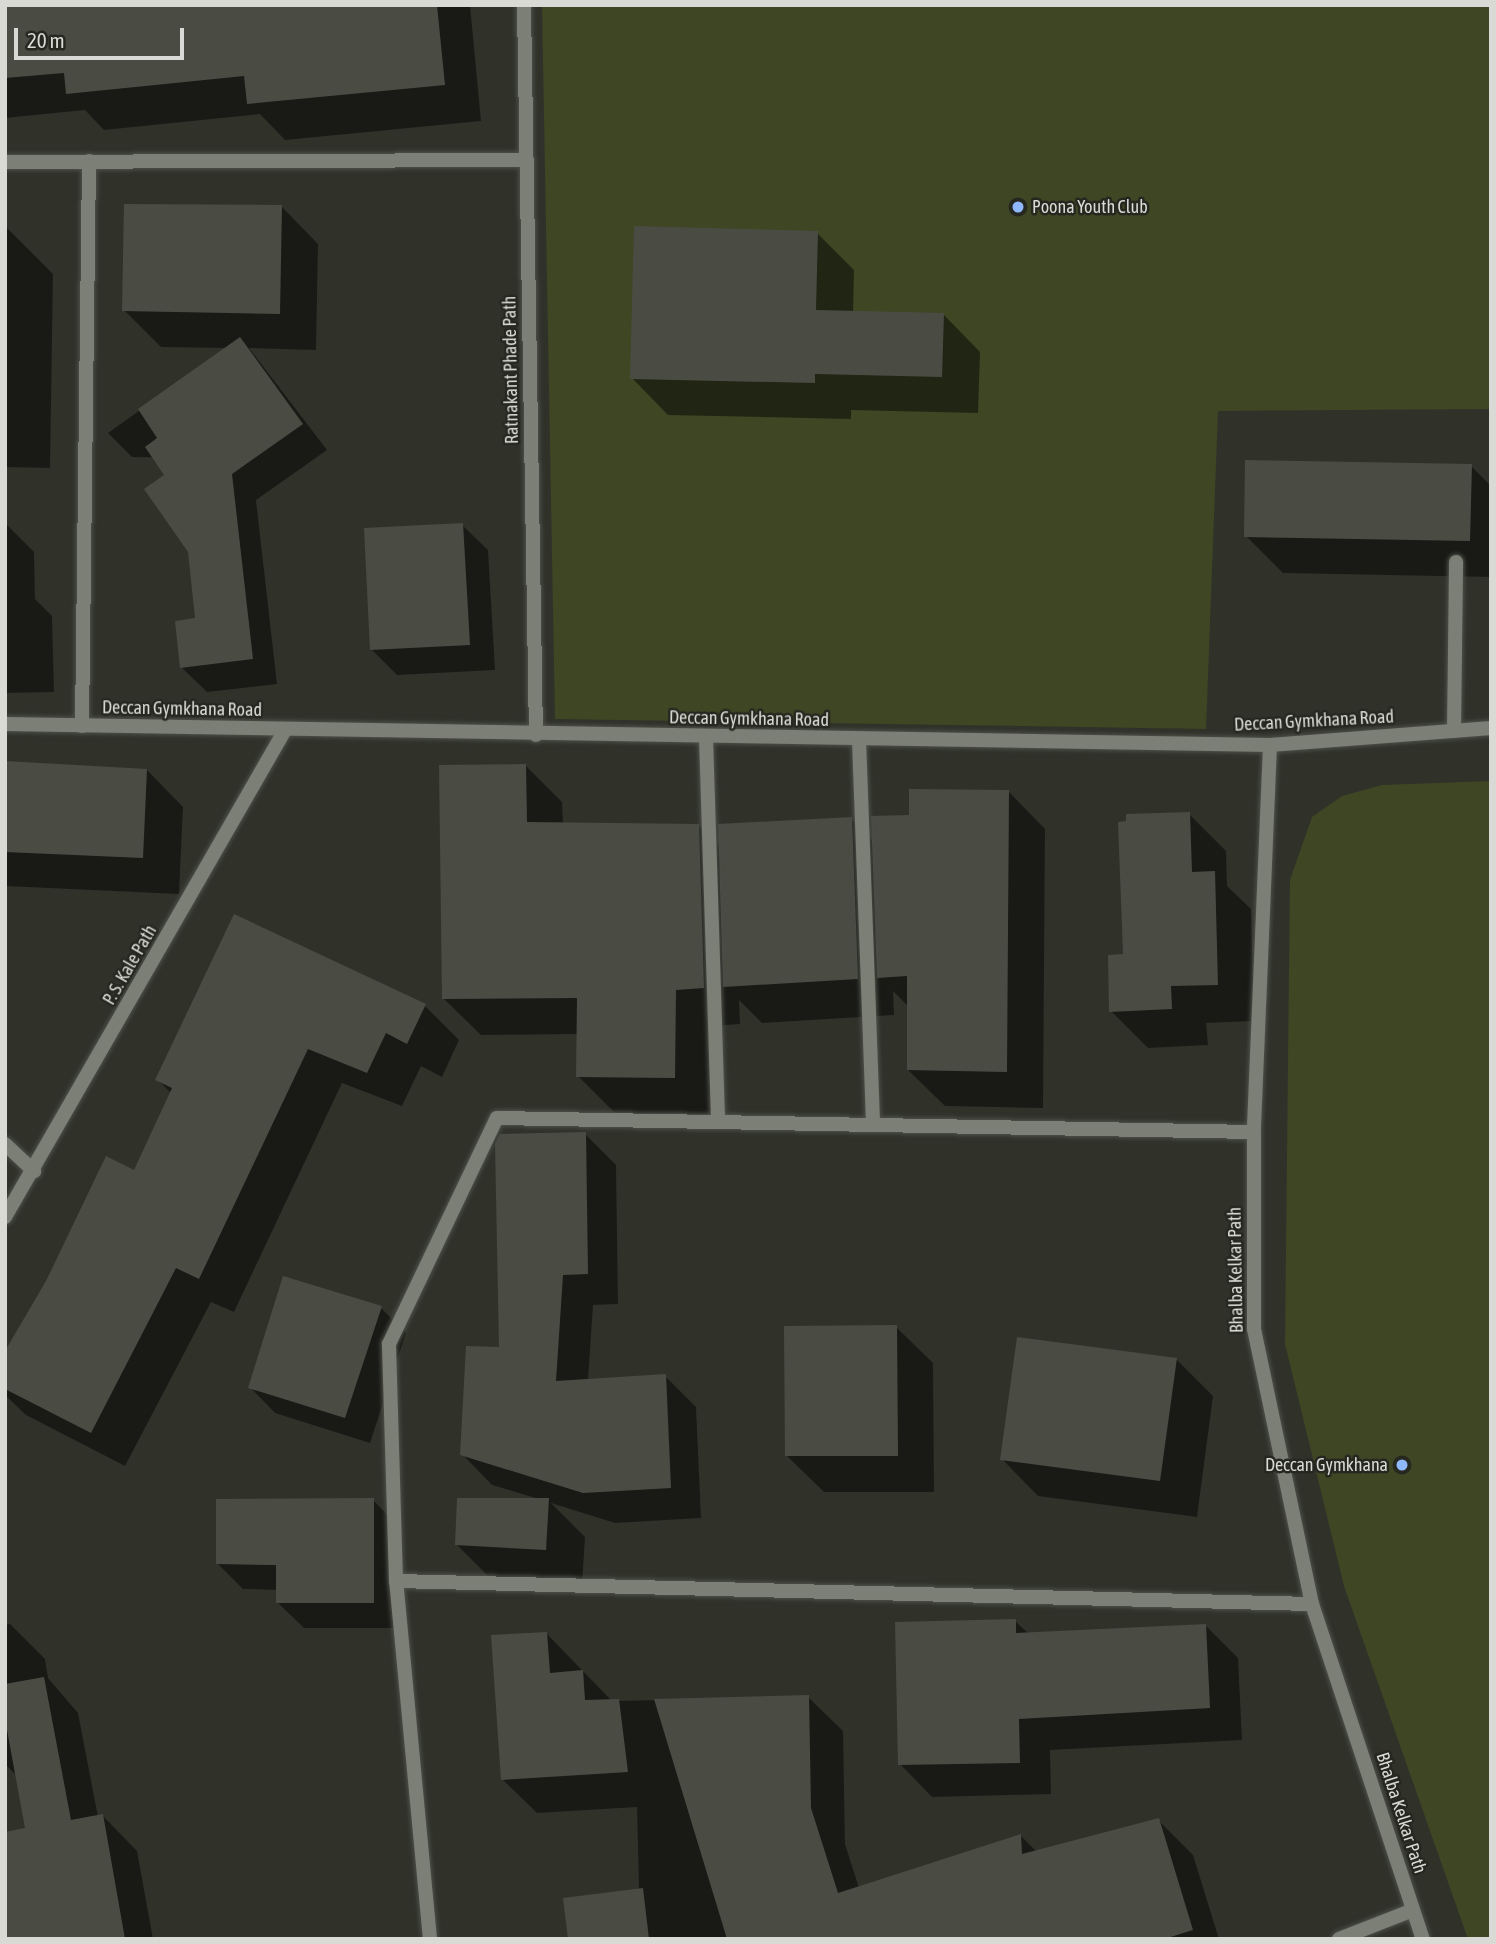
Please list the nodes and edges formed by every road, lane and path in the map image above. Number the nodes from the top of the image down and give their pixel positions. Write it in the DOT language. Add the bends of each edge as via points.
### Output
graph roads {
  1 [pos="524,5"];
  2 [pos="527,160"];
  3 [pos="89,161"];
  4 [pos="5,162"];
  5 [pos="1455,562"];
  6 [pos="5,724"];
  7 [pos="82,726"];
  8 [pos="1491,728"];
  9 [pos="285,730"];
  10 [pos="1454,731"];
  11 [pos="536,735"];
  12 [pos="706,737"];
  13 [pos="859,740"];
  14 [pos="1270,746"];
  15 [pos="718,1122"];
  16 [pos="873,1125"];
  17 [pos="1254,1132"];
  18 [pos="5,1144"];
  19 [pos="34,1171"];
  20 [pos="5,1217"];
  21 [pos="396,1581"];
  22 [pos="1312,1604"];
  23 [pos="1413,1910"];
  24 [pos="430,1939"];
  25 [pos="1339,1939"];
  26 [pos="1423,1939"];
  1 -- 2 [label="street, Ratnakant Phade Path"];
  2 -- 3 [label="street"];
  2 -- 11 [label="street, Ratnakant Phade Path"];
  3 -- 4 [label="street"];
  3 -- 7 [label="street"];
  5 -- 10 [label="street"];
  6 -- 7 [label="street, Deccan Gymkhana Road"];
  7 -- 9 [label="street, Deccan Gymkhana Road"];
  8 -- 10 [label="street, Deccan Gymkhana Road"];
  9 -- 11 [label="street, Deccan Gymkhana Road"];
  9 -- 19 [label="street, P. S. Kale Path"];
  10 -- 14 [label="street, Deccan Gymkhana Road"];
  11 -- 12 [label="street, Deccan Gymkhana Road"];
  12 -- 13 [label="street, Deccan Gymkhana Road"];
  12 -- 15 [label="street"];
  13 -- 14 [label="street, Deccan Gymkhana Road"];
  13 -- 16 [label="street"];
  14 -- 17 [label="street, Bhalba Kelkar Path"];
  15 -- 16 [label="street"];
  15 -- 21 [label="street" via="497,1118 389,1344"];
  16 -- 17 [label="street"];
  17 -- 22 [label="street, Bhalba Kelkar Path" via="1254,1329"];
  18 -- 19 [label="street"];
  19 -- 20 [label="street, P. S. Kale Path"];
  21 -- 22 [label="street"];
  21 -- 24 [label="street"];
  22 -- 23 [label="street, Bhalba Kelkar Path"];
  23 -- 25 [label="street"];
  23 -- 26 [label="street, Bhalba Kelkar Path"];
}
